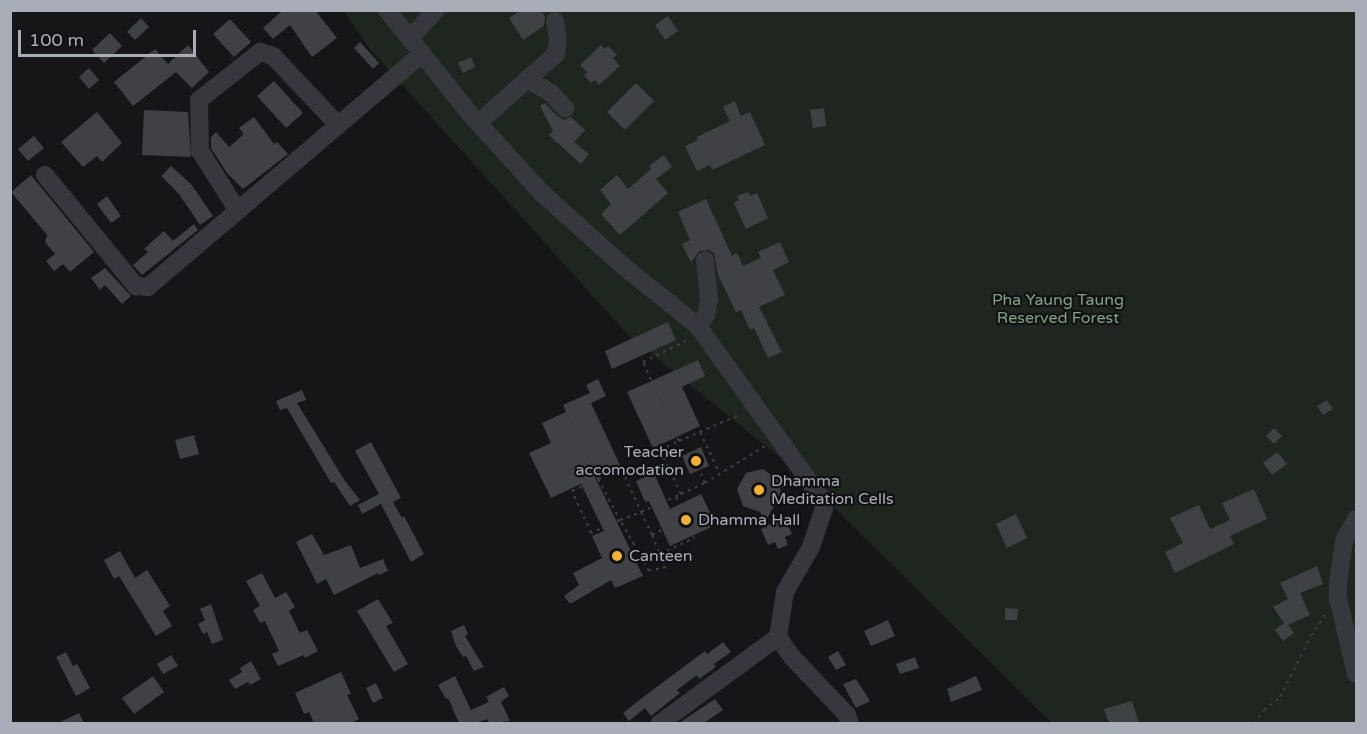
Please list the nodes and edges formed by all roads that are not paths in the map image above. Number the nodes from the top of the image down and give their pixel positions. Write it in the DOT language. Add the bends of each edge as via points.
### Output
graph roads {
  1 [pos="387,10"];
  2 [pos="436,10"];
  3 [pos="555,21"];
  4 [pos="410,38"];
  5 [pos="422,54"];
  6 [pos="527,79"];
  7 [pos="565,108"];
  8 [pos="478,123"];
  9 [pos="338,125"];
  10 [pos="45,175"];
  11 [pos="238,211"];
  12 [pos="705,260"];
  13 [pos="697,331"];
  14 [pos="1356,519"];
  15 [pos="778,636"];
  16 [pos="1356,674"];
  17 [pos="659,723"];
  18 [pos="850,723"];
  1 -- 4 [label="street"];
  2 -- 4 [label="street"];
  3 -- 6 [label="street" via="556,54"];
  4 -- 5 [label="street"];
  5 -- 8 [label="street"];
  5 -- 9 [label="street"];
  6 -- 7 [label="street" via="551,93"];
  6 -- 8 [label="street"];
  8 -- 13 [label="street" via="542,193"];
  9 -- 11 [label="street"];
  9 -- 11 [label="street" via="273,56 260,52 199,100 200,151"];
  10 -- 11 [label="street" via="141,288 148,287"];
  12 -- 13 [label="street" via="709,300"];
  13 -- 15 [label="street" via="822,499 822,517 811,547 785,592"];
  14 -- 16 [label="street" via="1344,541 1338,598"];
  15 -- 17 [label="street"];
  15 -- 18 [label="street"];
}
